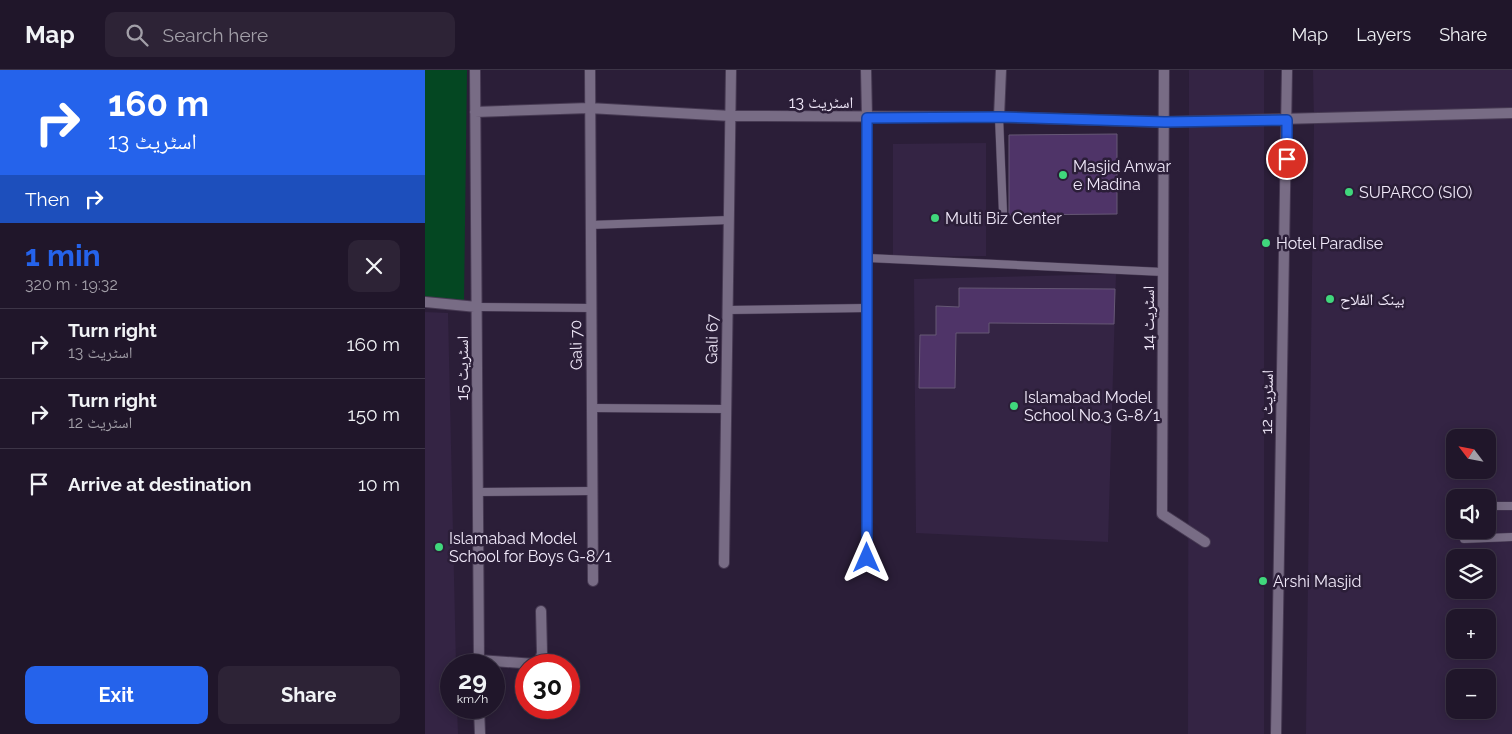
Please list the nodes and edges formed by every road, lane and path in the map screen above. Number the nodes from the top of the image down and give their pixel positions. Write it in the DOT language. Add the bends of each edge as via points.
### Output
graph roads {
  1 [pos="475,70"];
  2 [pos="590,70"];
  3 [pos="731,70"];
  4 [pos="866,70"];
  5 [pos="1001,70"];
  6 [pos="1164,70"];
  7 [pos="1287,70"];
  8 [pos="589,108"];
  9 [pos="475,112"];
  10 [pos="1512,113"];
  11 [pos="731,116"];
  12 [pos="999,117"];
  13 [pos="867,118"];
  14 [pos="1287,120"];
  15 [pos="1165,122"];
  16 [pos="1003,213"];
  17 [pos="729,220"];
  18 [pos="590,225"];
  19 [pos="867,258"];
  20 [pos="1163,272"];
  21 [pos="425,302"];
  22 [pos="477,307"];
  23 [pos="591,308"];
  24 [pos="867,308"];
  25 [pos="728,310"];
  26 [pos="592,408"];
  27 [pos="726,409"];
  28 [pos="592,491"];
  29 [pos="478,492"];
  30 [pos="1496,506"];
  31 [pos="1512,506"];
  32 [pos="1512,537"];
  33 [pos="1496,538"];
  34 [pos="1205,542"];
  35 [pos="867,558"];
  36 [pos="724,563"];
  37 [pos="593,581"];
  38 [pos="541,611"];
  39 [pos="479,654"];
  40 [pos="505,663"];
  41 [pos="479,719"];
  42 [pos="480,734"];
  43 [pos="1276,734"];
  1 -- 9 [label="street, اسٹریٹ 15"];
  2 -- 8 [label="street, Gali 70"];
  3 -- 11 [label="street, Gali 67"];
  4 -- 13 [label="street"];
  5 -- 12 [label="street"];
  6 -- 15 [label="street, اسٹریٹ 14"];
  7 -- 14 [label="street, اسٹریٹ 12"];
  8 -- 9 [label="street, اسٹریٹ 13"];
  8 -- 11 [label="street, اسٹریٹ 13"];
  8 -- 18 [label="street, Gali 70"];
  9 -- 22 [label="street, اسٹریٹ 15"];
  10 -- 14 [label="street, اسٹریٹ 13"];
  11 -- 13 [label="street, اسٹریٹ 13"];
  11 -- 17 [label="street, Gali 67"];
  12 -- 13 [label="street, اسٹریٹ 13"];
  12 -- 15 [label="street, اسٹریٹ 13"];
  12 -- 16 [label="lane"];
  13 -- 19 [label="street"];
  14 -- 15 [label="street, اسٹریٹ 13"];
  14 -- 43 [label="street, اسٹریٹ 12"];
  15 -- 20 [label="street, اسٹریٹ 14"];
  17 -- 18 [label="lane"];
  17 -- 25 [label="street, Gali 67"];
  18 -- 23 [label="street, Gali 70"];
  19 -- 20 [label="lane"];
  19 -- 24 [label="street"];
  20 -- 34 [label="street, اسٹریٹ 14" via="1162,514"];
  21 -- 22 [label="street"];
  22 -- 23 [label="lane"];
  22 -- 29 [label="street, اسٹریٹ 15"];
  23 -- 26 [label="street, Gali 70"];
  24 -- 25 [label="lane"];
  24 -- 35 [label="street"];
  25 -- 27 [label="street, Gali 67"];
  26 -- 27 [label="lane"];
  26 -- 28 [label="street, Gali 70"];
  27 -- 36 [label="street, Gali 67"];
  28 -- 29 [label="lane"];
  28 -- 37 [label="street, Gali 70"];
  29 -- 39 [label="street, اسٹریٹ 15"];
  30 -- 31 [label="lane"];
  32 -- 33 [label="lane"];
  38 -- 40 [label="street" via="540,660 535,664"];
  41 -- 42 [label="street"];
}
